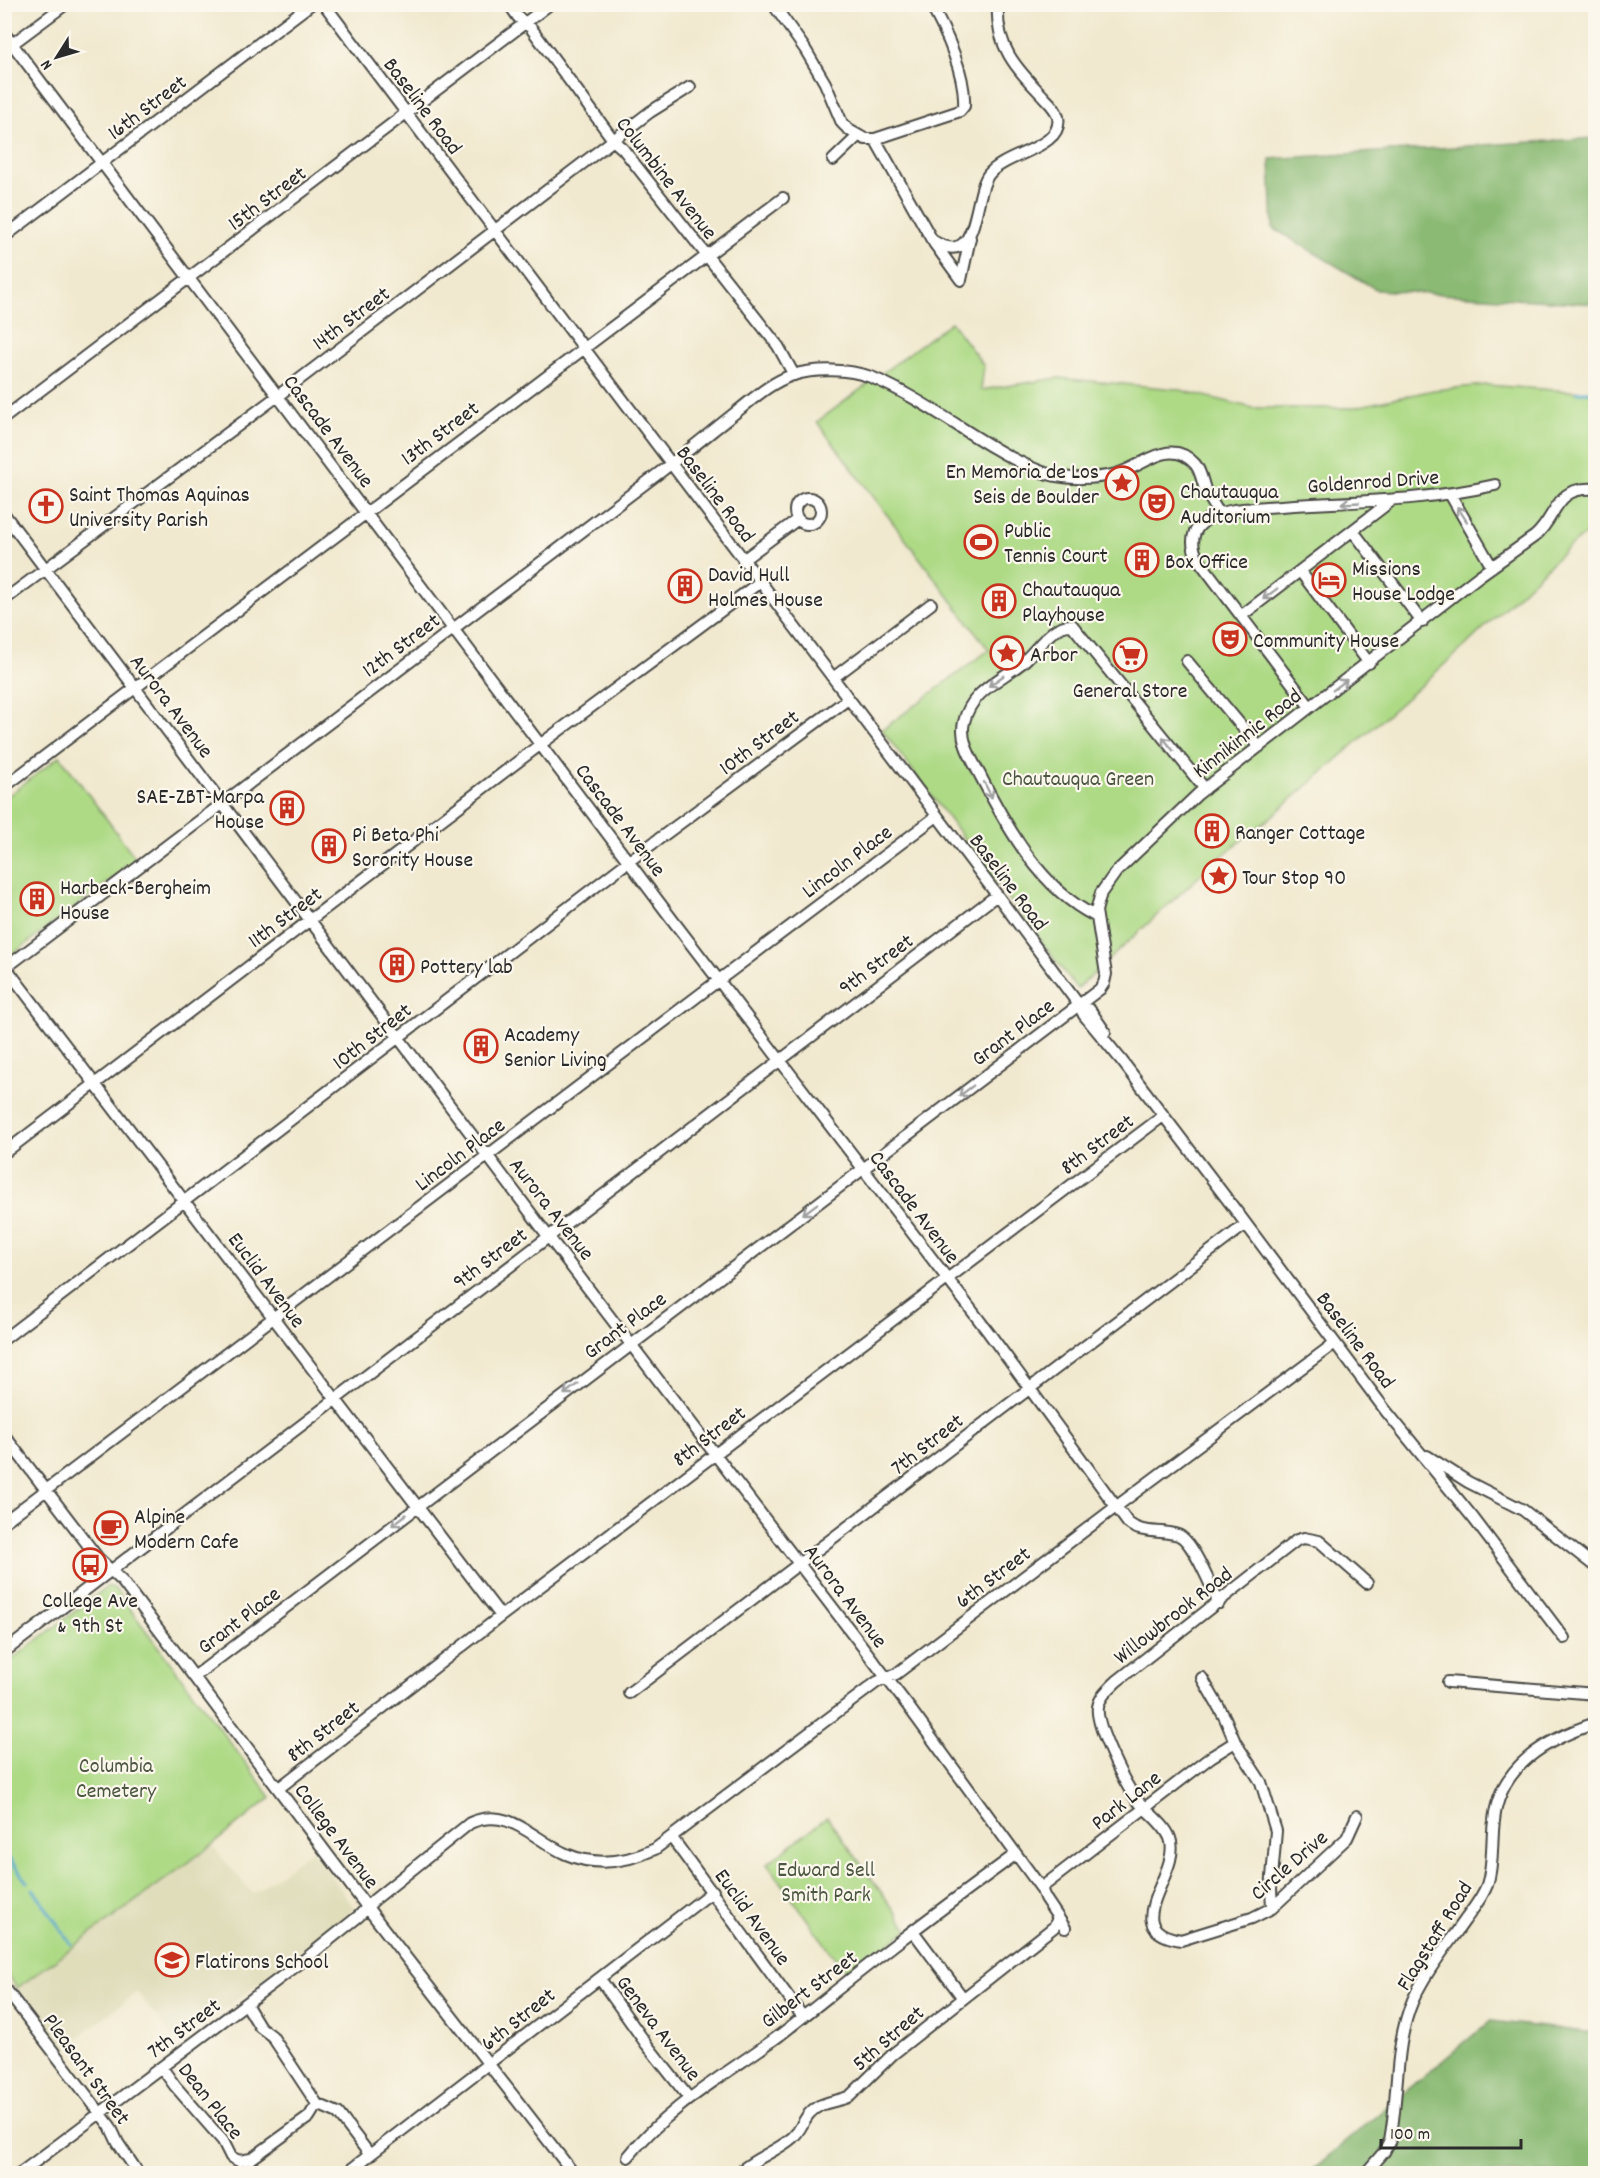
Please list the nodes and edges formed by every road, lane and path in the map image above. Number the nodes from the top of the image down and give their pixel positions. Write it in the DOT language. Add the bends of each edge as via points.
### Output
graph roads {
  1 [pos="66,4"];
  2 [pos="311,4"];
  3 [pos="324,4"];
  4 [pos="509,4"];
  5 [pos="550,4"];
  6 [pos="773,4"];
  7 [pos="930,4"];
  8 [pos="998,4"];
  9 [pos="526,23"];
  10 [pos="4,33"];
  11 [pos="9,47"];
  12 [pos="690,87"];
  13 [pos="407,114"];
  14 [pos="858,135"];
  15 [pos="875,139"];
  16 [pos="614,141"];
  17 [pos="833,160"];
  18 [pos="104,162"];
  19 [pos="783,198"];
  20 [pos="495,231"];
  21 [pos="4,237"];
  22 [pos="970,237"];
  23 [pos="932,240"];
  24 [pos="705,255"];
  25 [pos="191,278"];
  26 [pos="583,347"];
  27 [pos="794,375"];
  28 [pos="279,395"];
  29 [pos="4,418"];
  30 [pos="671,464"];
  31 [pos="1494,485"];
  32 [pos="1596,489"];
  33 [pos="1450,494"];
  34 [pos="1391,501"];
  35 [pos="367,512"];
  36 [pos="1219,513"];
  37 [pos="4,514"];
  38 [pos="798,519"];
  39 [pos="1353,531"];
  40 [pos="743,560"];
  41 [pos="1492,567"];
  42 [pos="46,568"];
  43 [pos="1300,571"];
  44 [pos="760,582"];
  45 [pos="4,600"];
  46 [pos="932,604"];
  47 [pos="1241,616"];
  48 [pos="1422,622"];
  49 [pos="453,628"];
  50 [pos="1187,661"];
  51 [pos="1369,663"];
  52 [pos="833,678"];
  53 [pos="134,688"];
  54 [pos="848,699"];
  55 [pos="1310,707"];
  56 [pos="541,744"];
  57 [pos="1259,747"];
  58 [pos="4,787"];
  59 [pos="1204,789"];
  60 [pos="223,802"];
  61 [pos="937,816"];
  62 [pos="628,861"];
  63 [pos="997,895"];
  64 [pos="1095,916"];
  65 [pos="311,920"];
  66 [pos="5,967"];
  67 [pos="719,980"];
  68 [pos="1079,1005"];
  69 [pos="399,1038"];
  70 [pos="780,1060"];
  71 [pos="96,1084"];
  72 [pos="1163,1116"];
  73 [pos="4,1153"];
  74 [pos="488,1155"];
  75 [pos="863,1170"];
  76 [pos="185,1202"];
  77 [pos="1246,1224"];
  78 [pos="549,1236"];
  79 [pos="947,1280"];
  80 [pos="273,1318"];
  81 [pos="4,1339"];
  82 [pos="632,1343"];
  83 [pos="1335,1343"];
  84 [pos="1031,1389"];
  85 [pos="334,1399"];
  86 [pos="4,1435"];
  87 [pos="1415,1447"];
  88 [pos="715,1454"];
  89 [pos="47,1491"];
  90 [pos="417,1506"];
  91 [pos="1117,1506"];
  92 [pos="4,1522"];
  93 [pos="800,1565"];
  94 [pos="1596,1567"];
  95 [pos="110,1569"];
  96 [pos="1367,1583"];
  97 [pos="1219,1603"];
  98 [pos="501,1616"];
  99 [pos="1564,1638"];
  100 [pos="4,1652"];
  101 [pos="194,1677"];
  102 [pos="886,1678"];
  103 [pos="1202,1678"];
  104 [pos="1448,1682"];
  105 [pos="629,1693"];
  106 [pos="1596,1694"];
  107 [pos="1596,1723"];
  108 [pos="1234,1742"];
  109 [pos="279,1788"];
  110 [pos="1144,1808"];
  111 [pos="1357,1816"];
  112 [pos="672,1838"];
  113 [pos="1016,1854"];
  114 [pos="1041,1888"];
  115 [pos="713,1892"];
  116 [pos="368,1908"];
  117 [pos="1272,1908"];
  118 [pos="1058,1918"];
  119 [pos="1065,1928"];
  120 [pos="913,1931"];
  121 [pos="600,1979"];
  122 [pos="6,1991"];
  123 [pos="963,1998"];
  124 [pos="246,2004"];
  125 [pos="803,2017"];
  126 [pos="489,2065"];
  127 [pos="162,2068"];
  128 [pos="689,2098"];
  129 [pos="317,2104"];
  130 [pos="99,2112"];
  131 [pos="370,2155"];
  132 [pos="627,2157"];
  133 [pos="18,2174"];
  134 [pos="139,2174"];
  135 [pos="345,2174"];
  136 [pos="574,2174"];
  137 [pos="737,2174"];
  138 [pos="1365,2174"];
  1 -- 11 [label="street"];
  2 -- 18 [label="street, 16th Street"];
  3 -- 13 [label="street, Baseline Road"];
  4 -- 9 [label="street, Columbine Avenue"];
  5 -- 9 [label="street, 15th Street"];
  6 -- 14 [label="street" via="825,83 842,123"];
  7 -- 15 [label="street" via="951,47 965,95 964,106 960,111"];
  8 -- 22 [label="street" via="999,29 1006,51 1021,74 1055,109 1058,125 1048,142 1003,161 986,177"];
  9 -- 13 [label="street, 15th Street"];
  9 -- 16 [label="street, Columbine Avenue"];
  10 -- 11 [label="street, Cascade Avenue"];
  11 -- 18 [label="street, Cascade Avenue"];
  12 -- 16 [label="street, 14th Street"];
  13 -- 20 [label="street, Baseline Road"];
  13 -- 25 [label="street, 15th Street"];
  14 -- 15 [label="street"];
  14 -- 17 [label="street"];
  15 -- 23 [label="street"];
  16 -- 20 [label="street, 14th Street"];
  16 -- 24 [label="street, Columbine Avenue"];
  18 -- 21 [label="street, 16th Street"];
  18 -- 25 [label="street, Cascade Avenue"];
  19 -- 24 [label="street, 13th Street"];
  20 -- 26 [label="street, Baseline Road"];
  20 -- 28 [label="street, 14th Street"];
  22 -- 23 [label="street" via="948,247"];
  22 -- 23 [label="street" via="961,280"];
  24 -- 26 [label="street, 13th Street"];
  24 -- 27 [label="street, Columbine Avenue" via="778,346"];
  25 -- 28 [label="street, Cascade Avenue"];
  25 -- 29 [label="street, 15th Street"];
  26 -- 30 [label="street, Baseline Road"];
  26 -- 35 [label="street, 13th Street"];
  27 -- 30 [label="street, 12th Street" via="768,388"];
  27 -- 36 [label="street, 12th Street" via="828,371 875,379 1031,468 1051,475 1110,475 1159,454 1179,453 1200,472"];
  28 -- 35 [label="street, Cascade Avenue"];
  28 -- 42 [label="street, 14th Street"];
  30 -- 40 [label="street, Baseline Road"];
  30 -- 49 [label="street, 12th Street"];
  31 -- 33 [label="street, Goldenrod Drive"];
  32 -- 41 [label="street, Kinnikinnic Road" via="1576,490 1562,500 1542,530"];
  33 -- 34 [label="street, Goldenrod Drive"];
  41 -- 33 [label="street, one-way"];
  34 -- 36 [label="street, Goldenrod Drive, one-way"];
  34 -- 39 [label="street"];
  35 -- 49 [label="street, Cascade Avenue"];
  35 -- 53 [label="street, 13th Street"];
  36 -- 47 [label="street" via="1198,526 1194,550"];
  37 -- 42 [label="street, Aurora Avenue"];
  38 -- 40 [label="street"];
  39 -- 43 [label="street"];
  39 -- 48 [label="street"];
  40 -- 44 [label="street, Baseline Road"];
  41 -- 48 [label="street, Kinnikinnic Road"];
  42 -- 45 [label="street, 14th Street"];
  42 -- 53 [label="street, Aurora Avenue"];
  43 -- 47 [label="street, one-way"];
  43 -- 51 [label="street"];
  44 -- 52 [label="street, Baseline Road"];
  44 -- 56 [label="street, 11th Street"];
  46 -- 52 [label="street"];
  47 -- 55 [label="street"];
  48 -- 51 [label="street, Kinnikinnic Road"];
  49 -- 56 [label="street, Cascade Avenue"];
  49 -- 60 [label="street, 12th Street"];
  50 -- 57 [label="street"];
  55 -- 51 [label="street, Kinnikinnic Road, one-way"];
  52 -- 54 [label="street, Baseline Road"];
  53 -- 58 [label="street, 13th Street"];
  53 -- 60 [label="street, Aurora Avenue"];
  54 -- 61 [label="street, Baseline Road"];
  54 -- 62 [label="street, 10th Street"];
  55 -- 57 [label="street, Kinnikinnic Road"];
  56 -- 62 [label="street, Cascade Avenue"];
  56 -- 65 [label="street, 11th Street"];
  57 -- 59 [label="street, Kinnikinnic Road"];
  59 -- 64 [label="street, Kinnikinnic Road" via="1114,874 1098,901"];
  59 -- 64 [label="street, one-way" via="1074,626 1067,624 1056,630 976,698 964,719 963,735 989,792 1043,873 1064,895"];
  60 -- 65 [label="street, Aurora Avenue"];
  60 -- 66 [label="street, 12th Street"];
  61 -- 63 [label="street, Baseline Road"];
  61 -- 67 [label="street, Lincoln Place"];
  62 -- 67 [label="street, Cascade Avenue"];
  62 -- 69 [label="street, 10th Street"];
  63 -- 68 [label="street, Baseline Road"];
  63 -- 70 [label="street, 9th Street"];
  64 -- 68 [label="street" via="1105,979"];
  65 -- 69 [label="street, Aurora Avenue"];
  65 -- 71 [label="street, 11th Street"];
  66 -- 71 [label="street, Euclid Avenue"];
  67 -- 70 [label="street, Cascade Avenue"];
  67 -- 74 [label="street, Lincoln Place"];
  68 -- 72 [label="street, Baseline Road" via="1090,1010"];
  68 -- 75 [label="street, Grant Place, one-way"];
  69 -- 74 [label="street, Aurora Avenue"];
  69 -- 76 [label="street, 10th Street"];
  70 -- 75 [label="street, Cascade Avenue"];
  70 -- 78 [label="street, 9th Street"];
  71 -- 73 [label="street, 11th Street"];
  71 -- 76 [label="street, Euclid Avenue"];
  72 -- 77 [label="street, Baseline Road"];
  72 -- 79 [label="street, 8th Street"];
  74 -- 78 [label="street, Aurora Avenue"];
  74 -- 80 [label="street, Lincoln Place"];
  75 -- 79 [label="street, Cascade Avenue"];
  75 -- 82 [label="street, Grant Place, one-way"];
  76 -- 80 [label="street, Euclid Avenue"];
  76 -- 81 [label="street, 10th Street"];
  77 -- 83 [label="street, Baseline Road"];
  77 -- 84 [label="street, 7th Street"];
  78 -- 82 [label="street, Aurora Avenue"];
  78 -- 85 [label="street, 9th Street"];
  79 -- 84 [label="street, Cascade Avenue"];
  79 -- 88 [label="street, 8th Street"];
  80 -- 85 [label="street, Euclid Avenue"];
  80 -- 89 [label="street, Lincoln Place"];
  82 -- 88 [label="street, Aurora Avenue"];
  82 -- 90 [label="street, Grant Place, one-way"];
  83 -- 87 [label="street, Baseline Road"];
  83 -- 91 [label="street, 6th Street"];
  84 -- 91 [label="street, Cascade Avenue"];
  84 -- 93 [label="street, 7th Street"];
  85 -- 90 [label="street, Euclid Avenue"];
  85 -- 95 [label="street, 9th Street"];
  86 -- 89 [label="street, College Avenue"];
  87 -- 94 [label="street" via="1443,1467 1523,1510"];
  87 -- 99 [label="street, Baseline Road"];
  88 -- 93 [label="street, Aurora Avenue"];
  88 -- 98 [label="street, 8th Street"];
  89 -- 92 [label="street, Lincoln Place"];
  89 -- 95 [label="street, College Avenue"];
  90 -- 98 [label="street, Euclid Avenue"];
  90 -- 101 [label="street, Grant Place, one-way"];
  91 -- 97 [label="street, Cascade Avenue" via="1137,1530 1178,1535 1188,1542"];
  91 -- 102 [label="street, 6th Street"];
  93 -- 102 [label="street, Aurora Avenue"];
  93 -- 105 [label="street, 7th Street"];
  95 -- 100 [label="street, 9th Street"];
  95 -- 101 [label="street, College Avenue"];
  96 -- 97 [label="street, Willowbrook Road" via="1319,1540 1304,1538"];
  97 -- 110 [label="street, Willowbrook Road" via="1117,1681 1098,1705 1100,1724 1122,1773"];
  98 -- 109 [label="street, 8th Street"];
  101 -- 109 [label="street, College Avenue"];
  102 -- 112 [label="street, 6th Street"];
  102 -- 113 [label="street, Aurora Avenue"];
  103 -- 108 [label="street"];
  104 -- 106 [label="street"];
  107 -- 138 [label="street, Flagstaff Road" via="1534,1752 1506,1783 1494,1814 1487,1884 1412,2002 1402,2038 1390,2140"];
  108 -- 110 [label="street, Park Lane"];
  108 -- 117 [label="street" via="1261,1782 1276,1831"];
  109 -- 116 [label="street, College Avenue"];
  110 -- 114 [label="street, Park Lane"];
  110 -- 117 [label="street, Circle Drive" via="1170,1838 1171,1855 1151,1911 1152,1923 1162,1936 1181,1940"];
  111 -- 117 [label="street, Circle Drive" via="1347,1838"];
  112 -- 115 [label="street, Euclid Avenue"];
  112 -- 116 [label="street, 7th Street" via="640,1856 603,1862 567,1855 502,1818 480,1819 470,1823"];
  113 -- 114 [label="street, Aurora Avenue"];
  113 -- 120 [label="street, Gilbert Street"];
  114 -- 118 [label="street, Aurora Avenue"];
  115 -- 121 [label="street, 6th Street"];
  115 -- 125 [label="street, Euclid Avenue"];
  116 -- 124 [label="street, 7th Street"];
  116 -- 126 [label="street, College Avenue"];
  118 -- 119 [label="street, Aurora Avenue"];
  118 -- 123 [label="street, 5th Street" via="1054,1927"];
  120 -- 123 [label="street"];
  120 -- 125 [label="street, Gilbert Street"];
  121 -- 126 [label="street, 6th Street"];
  121 -- 128 [label="street, Geneva Avenue"];
  122 -- 130 [label="street, Pleasant Street"];
  123 -- 137 [label="street, 5th Street" via="893,2054 850,2096 820,2105 804,2119 795,2136"];
  124 -- 127 [label="street, 7th Street"];
  124 -- 129 [label="street"];
  125 -- 128 [label="street, Gilbert Street"];
  126 -- 131 [label="street, 6th Street"];
  126 -- 136 [label="street, College Avenue"];
  127 -- 129 [label="street, Dean Place" via="223,2141 231,2157 239,2161 251,2159 309,2117"];
  127 -- 130 [label="street, 7th Street"];
  128 -- 132 [label="street, Gilbert Street"];
  129 -- 131 [label="street" via="338,2113"];
  130 -- 133 [label="street, 7th Street"];
  130 -- 134 [label="street, Pleasant Street"];
  131 -- 135 [label="street, 6th Street"];
}
